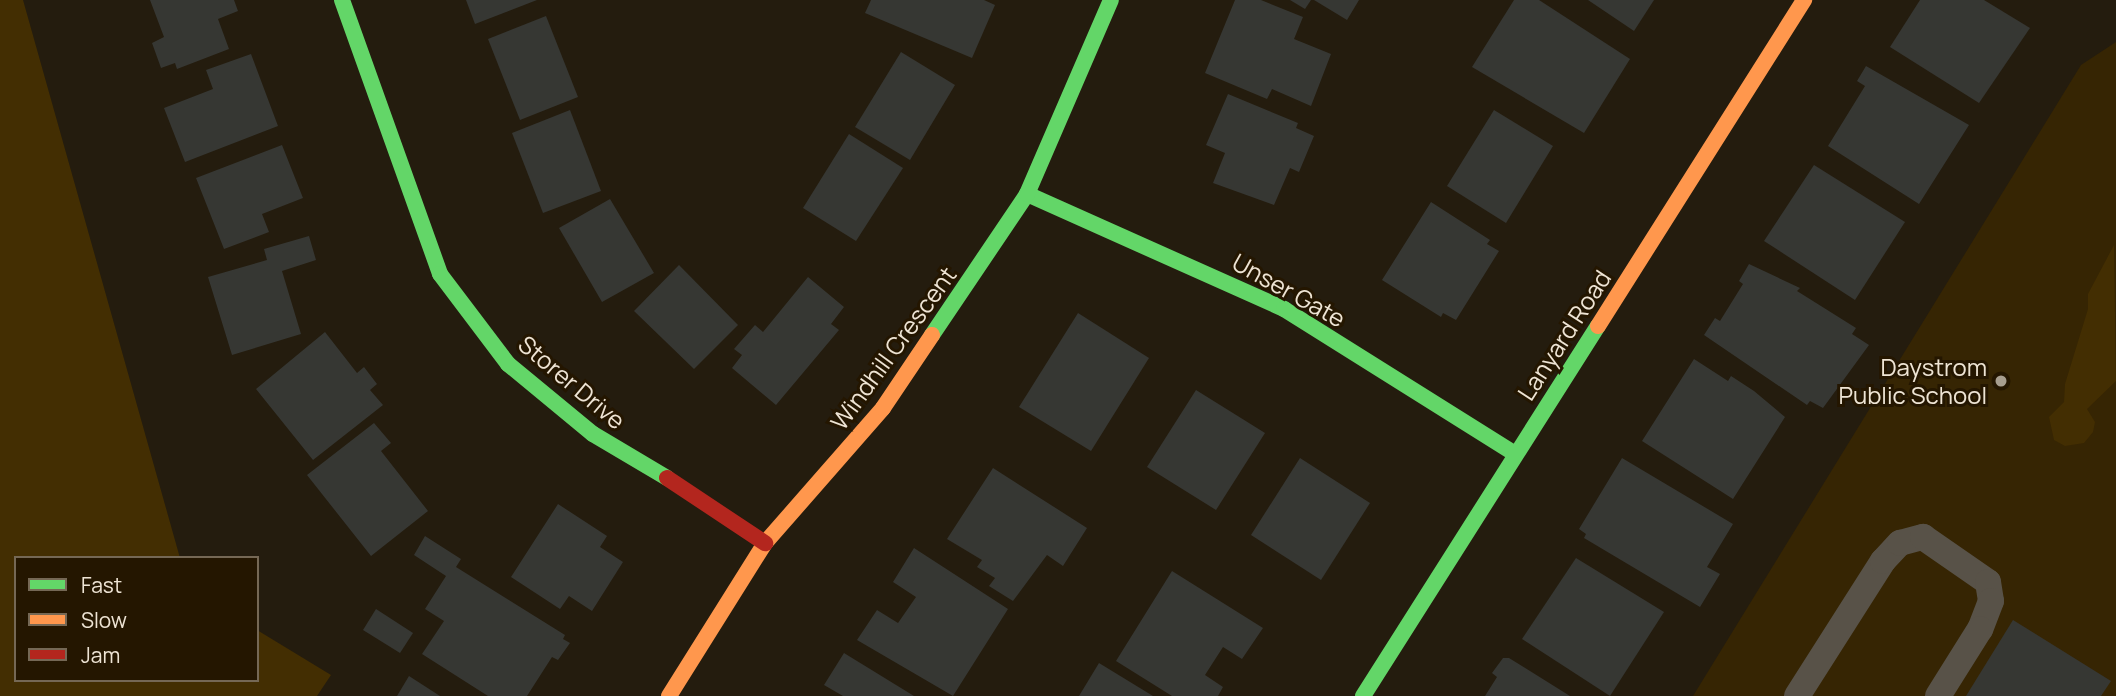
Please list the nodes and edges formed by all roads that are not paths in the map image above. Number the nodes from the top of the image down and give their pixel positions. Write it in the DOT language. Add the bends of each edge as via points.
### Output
graph roads {
  1 [pos="342,0"];
  2 [pos="1111,0"];
  3 [pos="1804,0"];
  4 [pos="1027,194"];
  5 [pos="1515,454"];
  6 [pos="765,544"];
  7 [pos="669,696"];
  8 [pos="1363,696"];
  9 [pos="1797,696"];
  10 [pos="1938,696"];
  1 -- 6 [label="street, Storer Drive" via="440,274 508,364 593,435 718,509"];
  2 -- 4 [label="street, Windhill Crescent"];
  3 -- 5 [label="street, Lanyard Road"];
  4 -- 5 [label="street, Unser Gate" via="1284,309"];
  4 -- 6 [label="street, Windhill Crescent" via="883,408"];
  5 -- 8 [label="street, Lanyard Road"];
  6 -- 7 [label="street, Windhill Crescent"];
  9 -- 10 [label="lane" via="1883,561 1900,544 1923,537 1988,582 1991,601 1980,629"];
}
